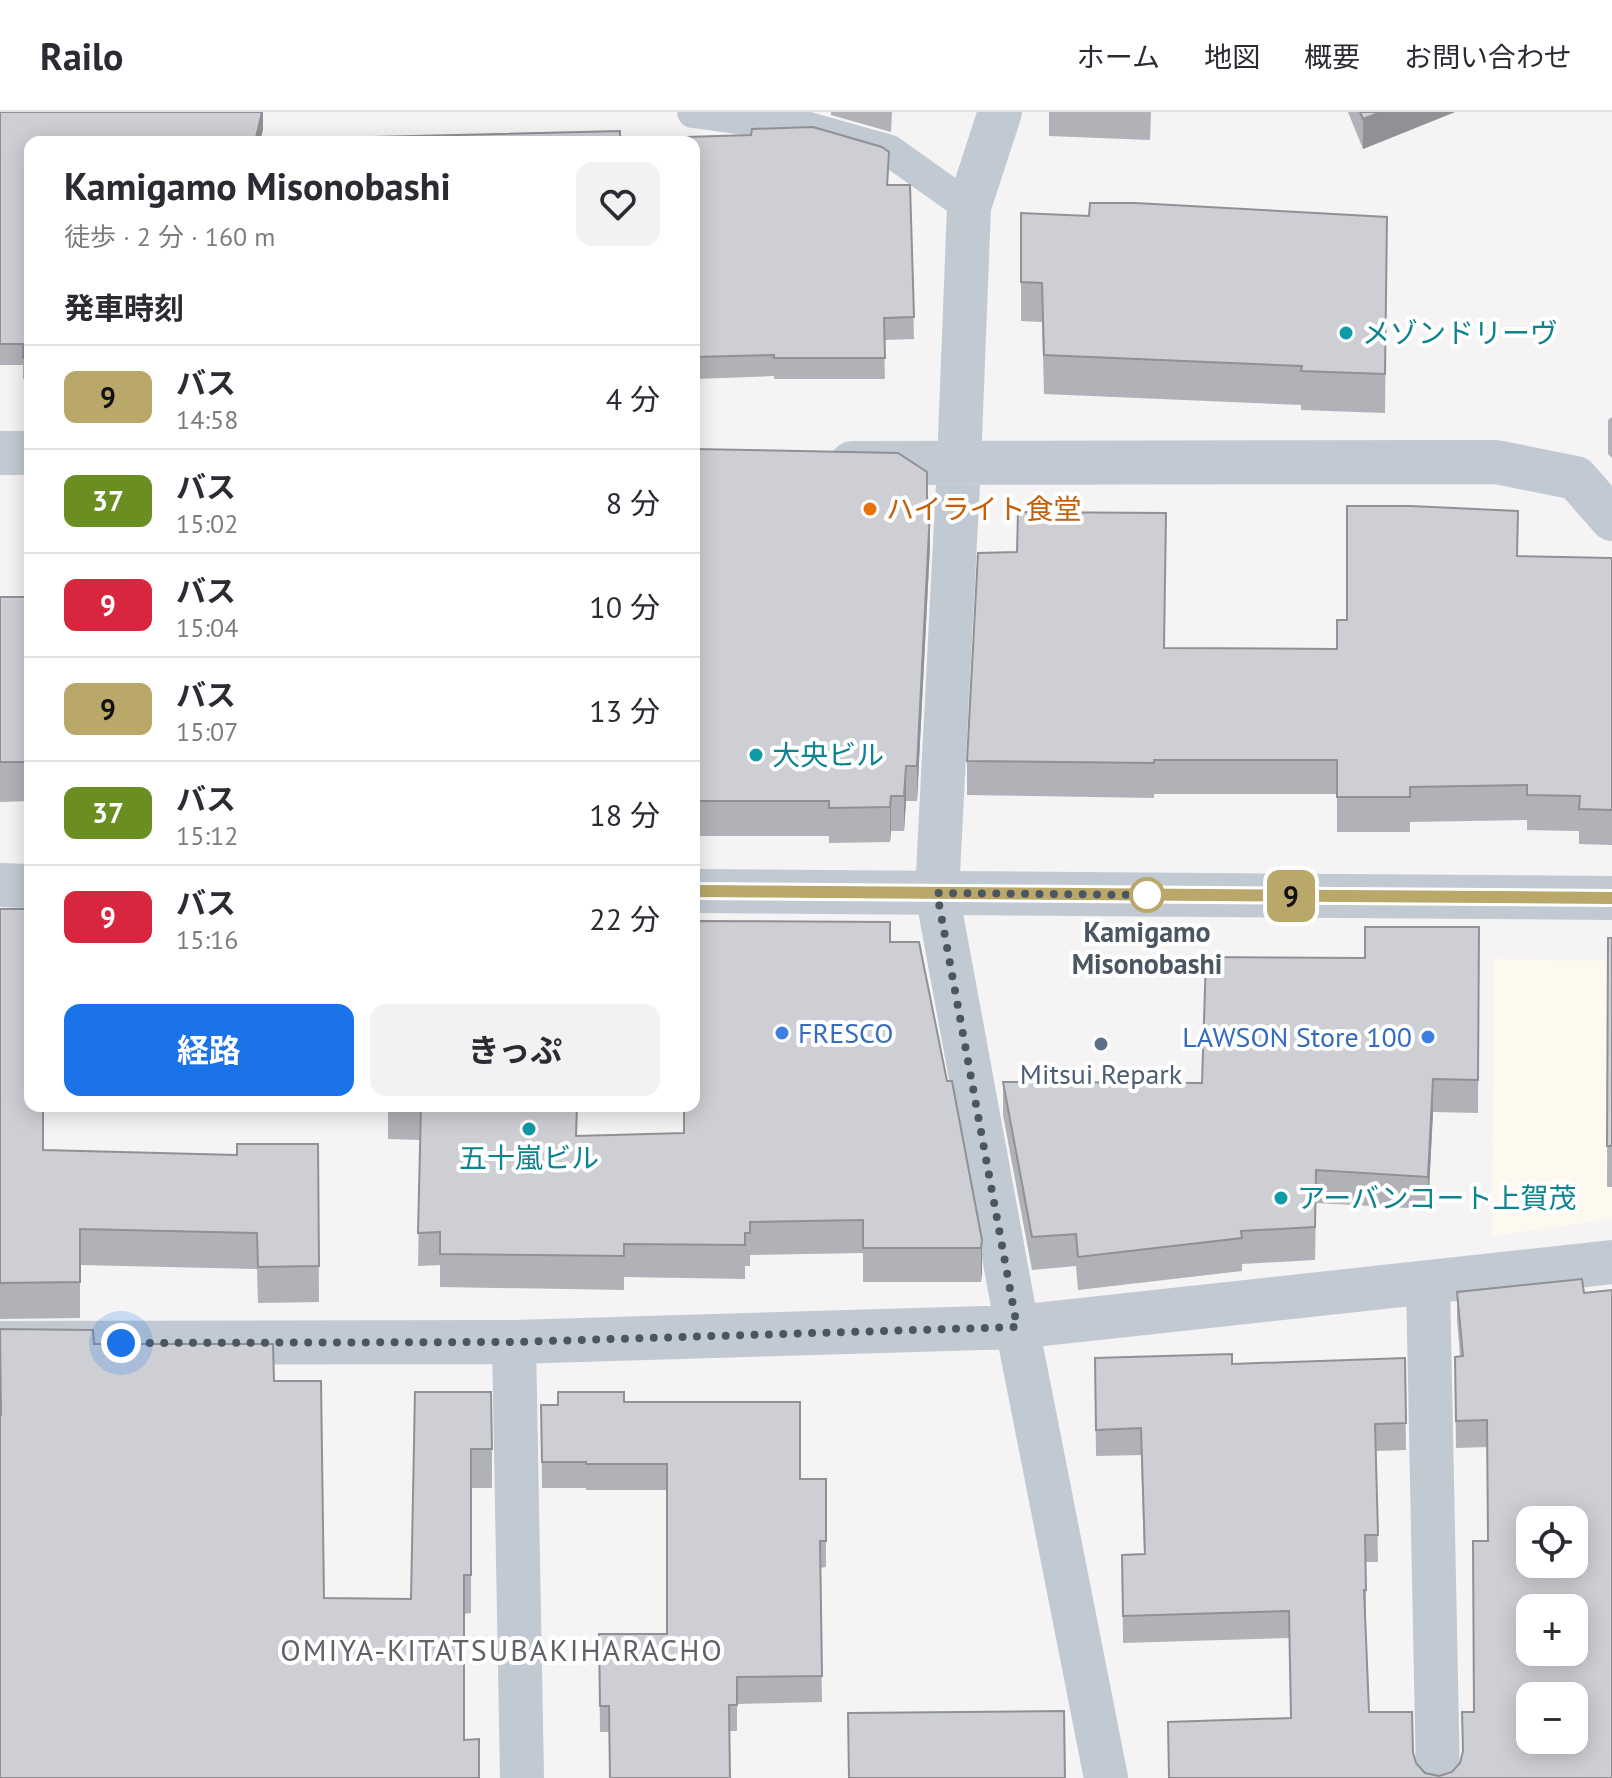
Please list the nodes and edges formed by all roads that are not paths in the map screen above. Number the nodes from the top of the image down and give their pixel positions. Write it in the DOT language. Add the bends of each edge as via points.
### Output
graph roads {
  1 [pos="693,112"];
  2 [pos="1000,112"];
  3 [pos="969,207"];
  4 [pos="0,453"];
  5 [pos="24,453"];
  6 [pos="819,462"];
  7 [pos="959,464"];
  8 [pos="1612,519"];
  9 [pos="0,885"];
  10 [pos="24,886"];
  11 [pos="700,891"];
  12 [pos="937,893"];
  13 [pos="1612,898"];
  14 [pos="1612,1262"];
  15 [pos="1428,1282"];
  16 [pos="1017,1327"];
  17 [pos="514,1342"];
  18 [pos="0,1343"];
  19 [pos="522,1778"];
  20 [pos="1106,1778"];
  21 [pos="1438,1778"];
  1 -- 3 [label="lane" via="805,127 890,151"];
  2 -- 3 [label="street"];
  3 -- 7 [label="street"];
  4 -- 5 [label="street"];
  6 -- 7 [label="street"];
  7 -- 8 [label="street" via="1496,462 1576,478"];
  7 -- 12 [label="street"];
  9 -- 10 [label="street"];
  11 -- 12 [label="street"];
  12 -- 13 [label="street"];
  12 -- 16 [label="street"];
  14 -- 15 [label="street"];
  15 -- 16 [label="street"];
  15 -- 21 [label="street"];
  16 -- 17 [label="street"];
  16 -- 20 [label="street"];
  17 -- 18 [label="street"];
  17 -- 19 [label="street"];
}
